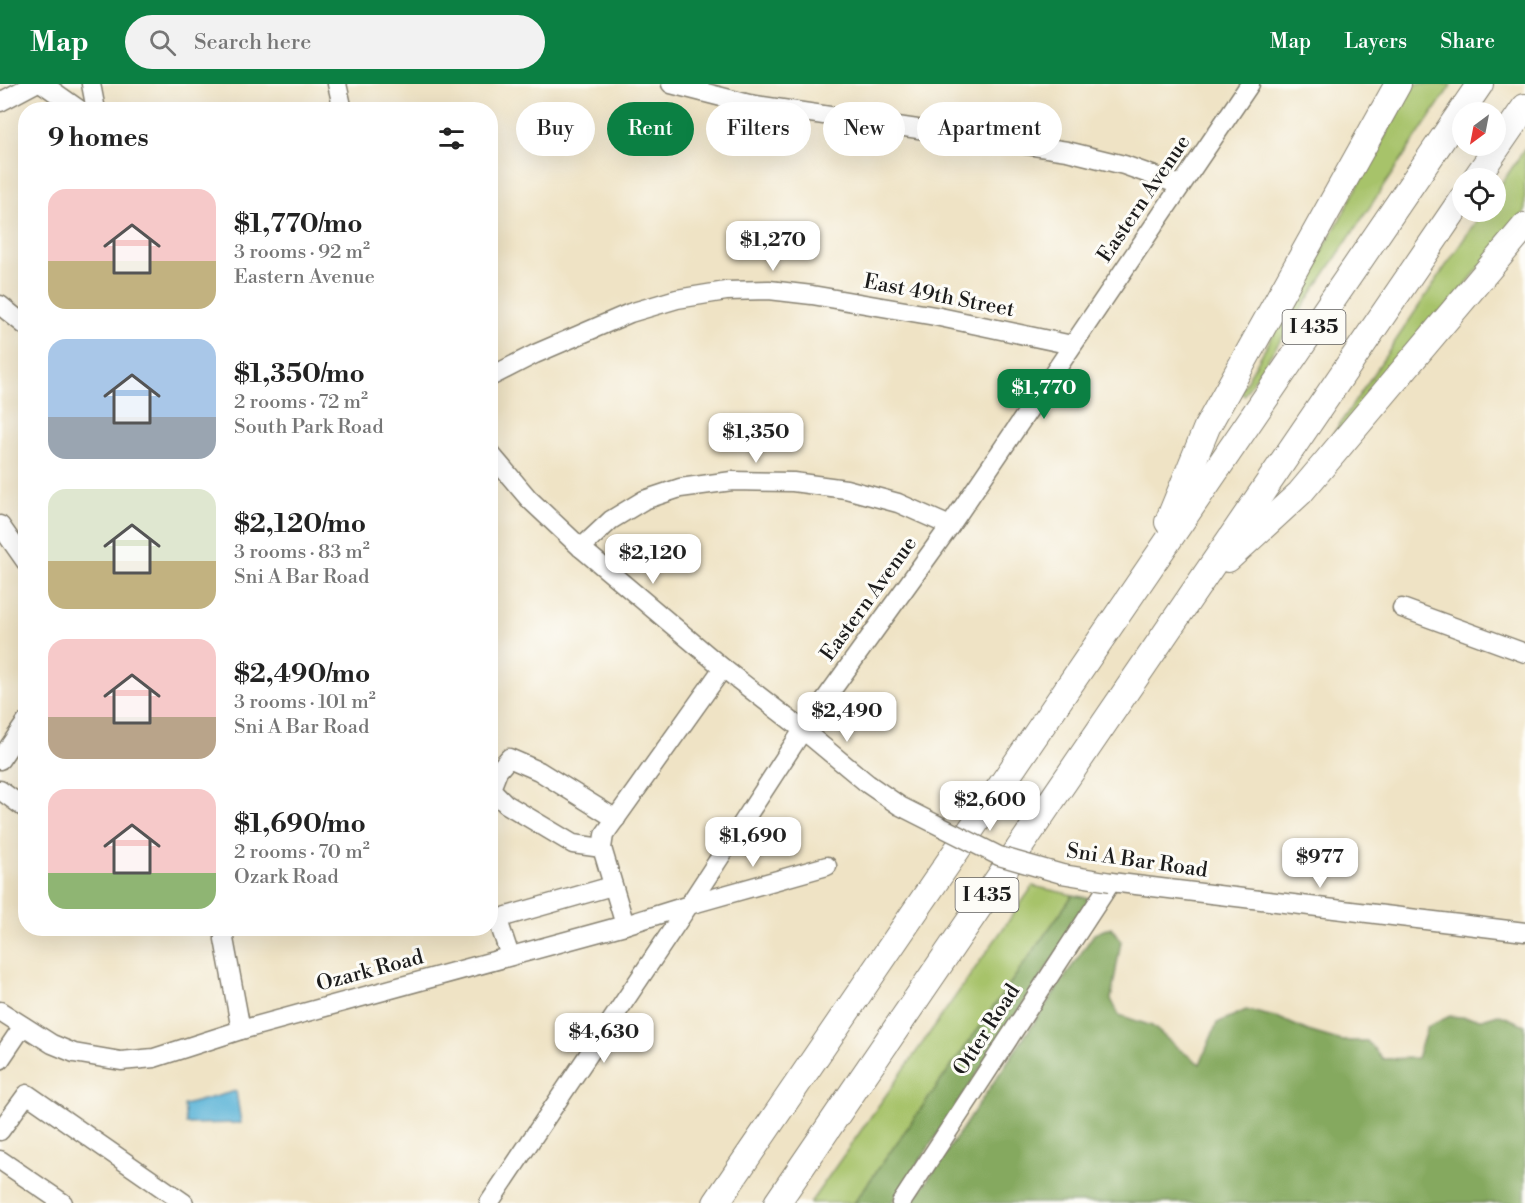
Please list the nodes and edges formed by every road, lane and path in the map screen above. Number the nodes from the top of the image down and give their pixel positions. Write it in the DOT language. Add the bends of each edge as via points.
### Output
graph roads {
  1 [pos="34,84"];
  2 [pos="43,84"];
  3 [pos="91,84"];
  4 [pos="337,84"];
  5 [pos="671,84"];
  6 [pos="1250,84"];
  7 [pos="1398,84"];
  8 [pos="1480,84"];
  9 [pos="0,102"];
  10 [pos="69,102"];
  11 [pos="94,102"];
  12 [pos="341,102"];
  13 [pos="1525,107"];
  14 [pos="1483,168"];
  15 [pos="1180,185"];
  16 [pos="1452,214"];
  17 [pos="1525,226"];
  18 [pos="0,305"];
  19 [pos="18,320"];
  20 [pos="1072,345"];
  21 [pos="498,373"];
  22 [pos="498,462"];
  23 [pos="0,525"];
  24 [pos="950,526"];
  25 [pos="581,548"];
  26 [pos="18,551"];
  27 [pos="1148,570"];
  28 [pos="1197,588"];
  29 [pos="1402,608"];
  30 [pos="1517,650"];
  31 [pos="723,668"];
  32 [pos="803,730"];
  33 [pos="18,734"];
  34 [pos="0,760"];
  35 [pos="498,771"];
  36 [pos="0,790"];
  37 [pos="498,796"];
  38 [pos="18,803"];
  39 [pos="616,819"];
  40 [pos="602,848"];
  41 [pos="827,866"];
  42 [pos="1111,882"];
  43 [pos="612,886"];
  44 [pos="689,905"];
  45 [pos="625,925"];
  46 [pos="1525,932"];
  47 [pos="224,936"];
  48 [pos="510,956"];
  49 [pos="0,1011"];
  50 [pos="23,1026"];
  51 [pos="241,1030"];
  52 [pos="0,1060"];
  53 [pos="0,1131"];
  54 [pos="0,1160"];
  55 [pos="63,1203"];
  56 [pos="184,1203"];
  57 [pos="489,1203"];
  58 [pos="716,1203"];
  59 [pos="777,1203"];
  60 [pos="901,1203"];
  1 -- 9 [label="street"];
  2 -- 10 [label="street"];
  3 -- 11 [label="street"];
  4 -- 12 [label="street"];
  5 -- 15 [label="street" via="749,104 1067,151 1124,165"];
  6 -- 15 [label="street, Eastern Avenue"];
  7 -- 27 [label="highway" via="1207,427"];
  8 -- 27 [label="highway, I 435"];
  13 -- 14 [label="highway"];
  15 -- 20 [label="street, Eastern Avenue"];
  16 -- 28 [label="highway, I 435"];
  17 -- 28 [label="highway" via="1300,493"];
  18 -- 19 [label="street"];
  20 -- 21 [label="street, East 49th Street" via="812,295 726,291 677,298 630,313"];
  20 -- 24 [label="street, Eastern Avenue"];
  22 -- 25 [label="street, Sni A Bar Road" via="529,499"];
  23 -- 26 [label="street"];
  24 -- 25 [label="street" via="898,504 846,489 793,482 732,481 680,488 644,500 611,520"];
  24 -- 32 [label="street, Eastern Avenue"];
  25 -- 31 [label="street, Sni A Bar Road"];
  27 -- 58 [label="highway, I 435"];
  28 -- 59 [label="highway, I 435"];
  29 -- 30 [label="street"];
  31 -- 32 [label="street, Sni A Bar Road"];
  31 -- 39 [label="street"];
  32 -- 42 [label="street, Sni A Bar Road, bridge" via="900,806 999,856 1062,874"];
  32 -- 44 [label="street, Eastern Avenue"];
  33 -- 34 [label="street"];
  35 -- 39 [label="street" via="509,758 539,771"];
  36 -- 38 [label="street"];
  37 -- 40 [label="street" via="573,844"];
  39 -- 40 [label="street" via="604,836"];
  40 -- 43 [label="street"];
  41 -- 44 [label="street, Ozark Road"];
  42 -- 46 [label="street, Sni A Bar Road"];
  42 -- 60 [label="street, Otter Road"];
  43 -- 45 [label="street"];
  43 -- 48 [label="street" via="501,920"];
  44 -- 45 [label="street, Ozark Road"];
  44 -- 57 [label="street, Eastern Avenue"];
  45 -- 48 [label="street, Ozark Road"];
  47 -- 51 [label="street"];
  48 -- 51 [label="street, Ozark Road"];
  49 -- 50 [label="street, Ozark Road"];
  50 -- 51 [label="street, Ozark Road" via="74,1053 121,1061 154,1058"];
  50 -- 52 [label="street"];
  53 -- 56 [label="street" via="27,1094"];
  54 -- 55 [label="street"];
}
